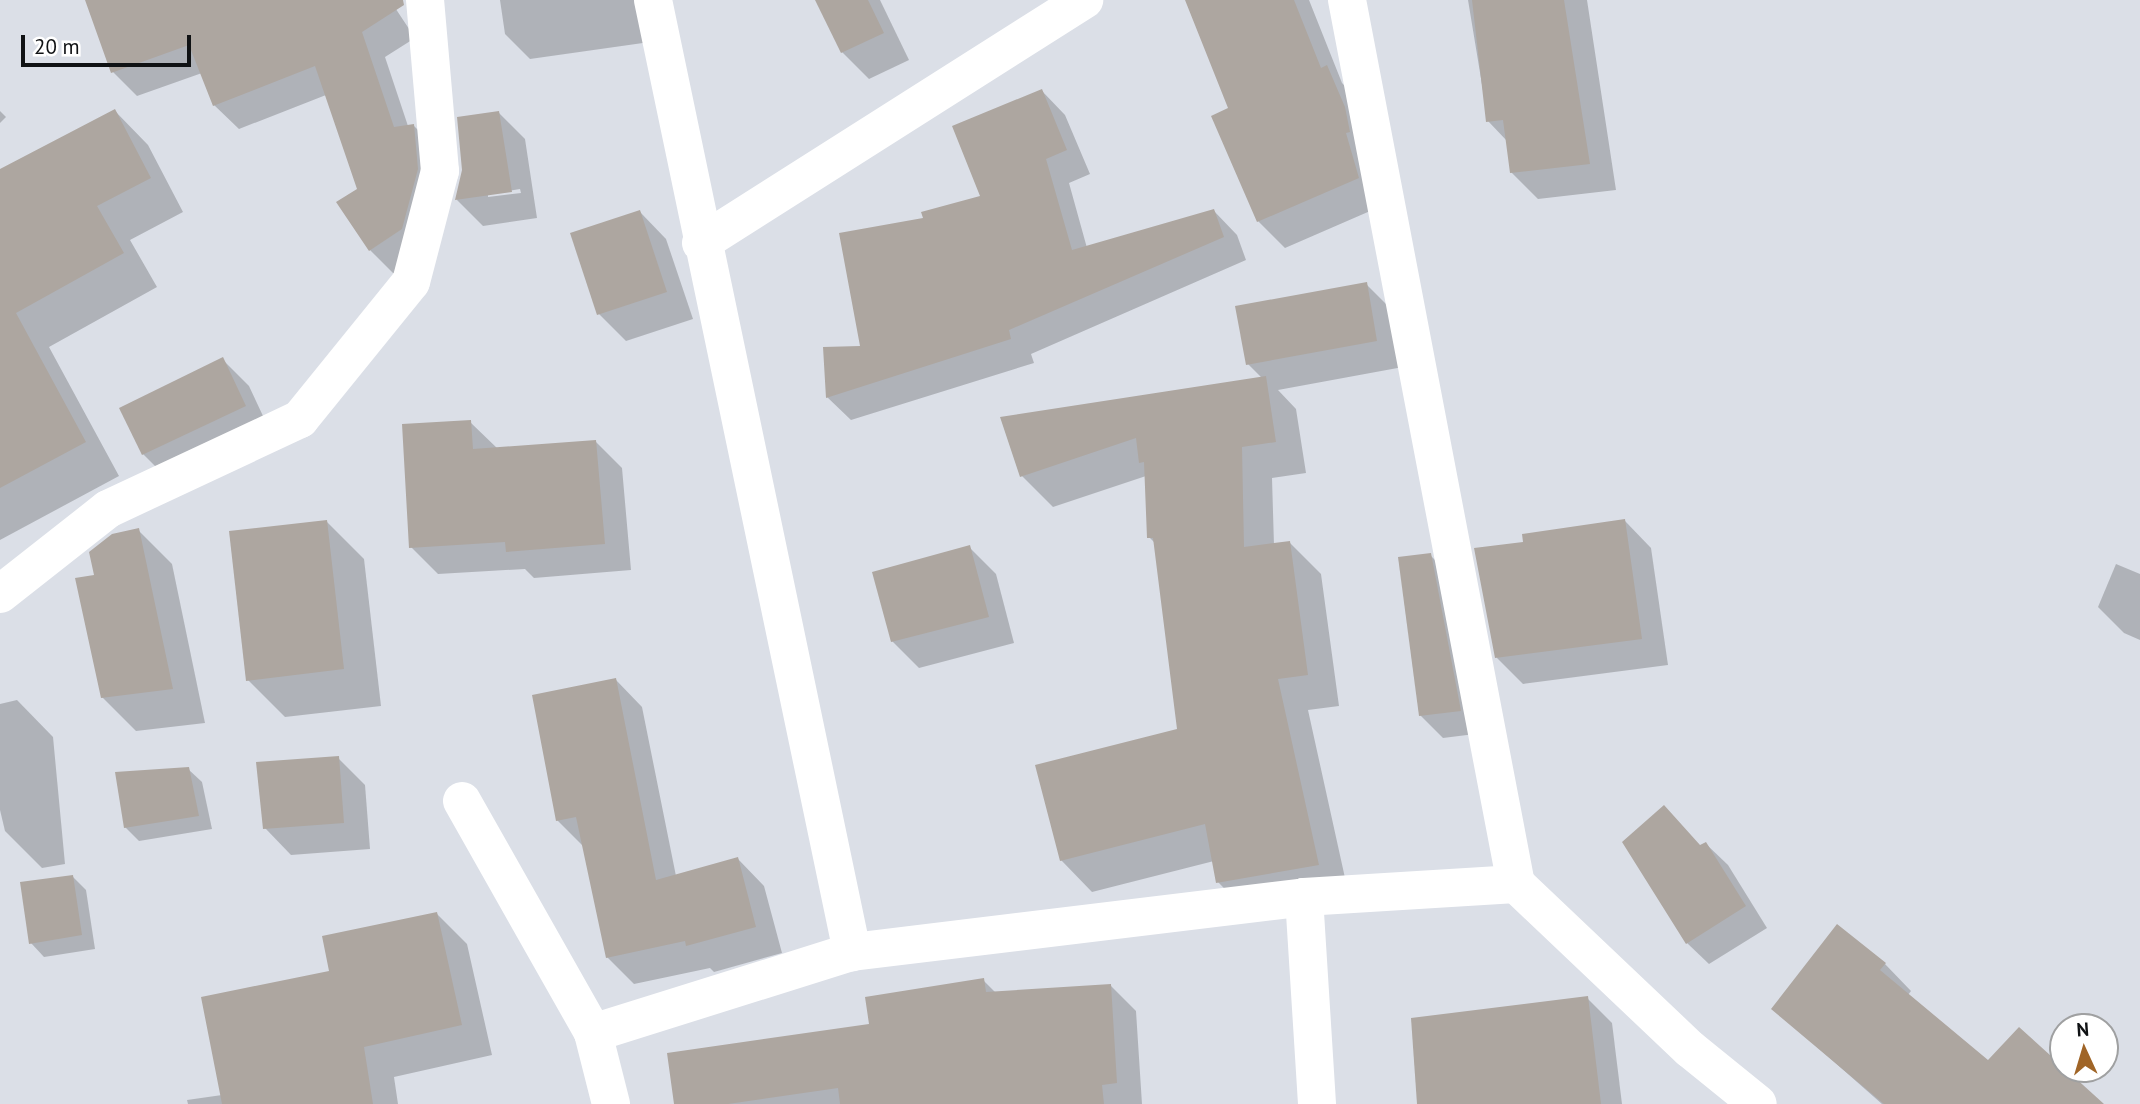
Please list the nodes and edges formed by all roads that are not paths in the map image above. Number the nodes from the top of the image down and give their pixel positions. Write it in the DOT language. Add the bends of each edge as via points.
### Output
graph roads {
  1 [pos="425,0"];
  2 [pos="653,0"];
  3 [pos="1084,0"];
  4 [pos="1347,0"];
  5 [pos="701,243"];
  6 [pos="0,594"];
  7 [pos="462,801"];
  8 [pos="1516,884"];
  9 [pos="1304,897"];
  10 [pos="852,952"];
  11 [pos="593,1033"];
  12 [pos="611,1104"];
  13 [pos="1317,1104"];
  14 [pos="1758,1104"];
  1 -- 6 [label="street" via="440,171 411,282 300,419 108,509"];
  2 -- 5 [label="street"];
  3 -- 5 [label="street"];
  4 -- 8 [label="street"];
  5 -- 10 [label="street"];
  7 -- 11 [label="street"];
  8 -- 9 [label="street"];
  8 -- 14 [label="street" via="1690,1049"];
  9 -- 10 [label="street"];
  9 -- 13 [label="street"];
  10 -- 11 [label="street"];
  11 -- 12 [label="street"];
}
